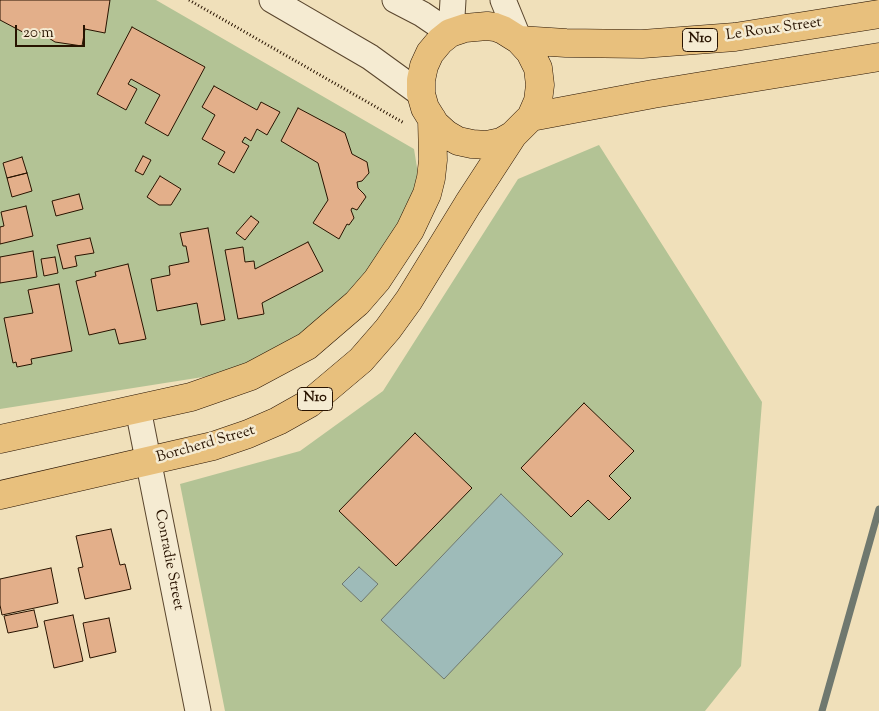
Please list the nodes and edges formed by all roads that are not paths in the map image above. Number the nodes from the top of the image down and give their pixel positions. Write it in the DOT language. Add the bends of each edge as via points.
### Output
graph roads {
  1 [pos="272,0"];
  2 [pos="395,0"];
  3 [pos="453,0"];
  4 [pos="503,0"];
  5 [pos="879,14"];
  6 [pos="451,33"];
  7 [pos="519,39"];
  8 [pos="879,57"];
  9 [pos="421,94"];
  10 [pos="522,126"];
  11 [pos="432,129"];
  12 [pos="138,409"];
  13 [pos="0,439"];
  14 [pos="148,462"];
  15 [pos="0,495"];
  16 [pos="198,711"];
  1 -- 9 [label="street" via="370,56"];
  2 -- 6 [label="street"];
  3 -- 6 [label="street"];
  4 -- 7 [label="street"];
  5 -- 7 [label="highway, Le Roux Street / N10" via="735,37 642,44"];
  6 -- 7 [label="highway, N10" via="487,26 504,30"];
  6 -- 9 [label="highway, N10" via="430,52 421,80"];
  7 -- 10 [label="highway, N10" via="538,68 540,85 538,102"];
  8 -- 10 [label="highway, N10" via="653,94"];
  9 -- 11 [label="highway, N10"];
  10 -- 11 [label="highway, N10" via="501,142 487,144 458,141"];
  10 -- 14 [label="highway, Borcherd Street / N10" via="468,204 409,300 376,344 340,379 310,403 248,434"];
  11 -- 12 [label="highway, N10" via="431,178 427,194 410,230 377,280 351,309 307,346 251,376 191,397"];
  12 -- 13 [label="highway, N10"];
  12 -- 14 [label="street, Conradie Street"];
  14 -- 15 [label="highway, Borcherd Street / N10"];
  14 -- 16 [label="street, Conradie Street"];
}
